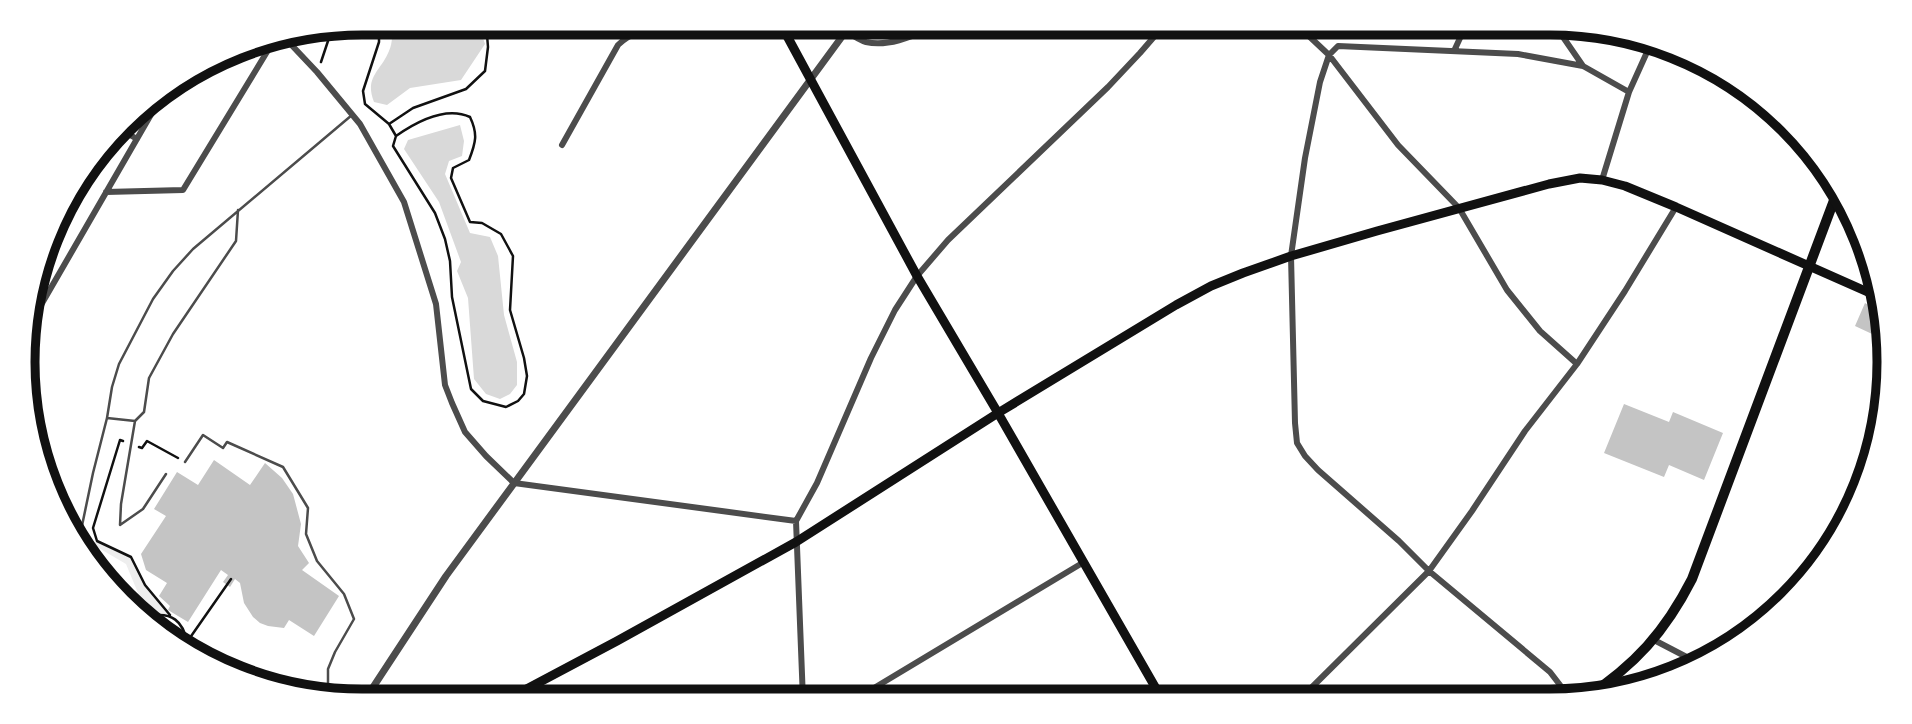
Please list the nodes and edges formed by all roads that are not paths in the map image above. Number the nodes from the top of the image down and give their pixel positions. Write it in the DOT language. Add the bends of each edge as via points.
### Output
graph roads {
  1 [pos="631,35"];
  2 [pos="786,35"];
  3 [pos="843,35"];
  4 [pos="853,35"];
  5 [pos="912,35"];
  6 [pos="1156,35"];
  7 [pos="1308,35"];
  8 [pos="1461,35"];
  9 [pos="1561,36"];
  10 [pos="290,43"];
  11 [pos="269,48"];
  12 [pos="1647,50"];
  13 [pos="1454,51"];
  14 [pos="1329,55"];
  15 [pos="1583,66"];
  16 [pos="810,80"];
  17 [pos="1629,92"];
  18 [pos="154,110"];
  19 [pos="352,116"];
  20 [pos="128,134"];
  21 [pos="137,139"];
  22 [pos="562,145"];
  23 [pos="1602,180"];
  24 [pos="106,192"];
  25 [pos="1834,201"];
  26 [pos="1676,207"];
  27 [pos="1459,208"];
  28 [pos="238,210"];
  29 [pos="1291,256"];
  30 [pos="1810,265"];
  31 [pos="916,276"];
  32 [pos="1870,293"];
  33 [pos="40,307"];
  34 [pos="1577,364"];
  35 [pos="998,413"];
  36 [pos="107,418"];
  37 [pos="135,421"];
  38 [pos="186,462"];
  39 [pos="166,474"];
  40 [pos="514,483"];
  41 [pos="796,520"];
  42 [pos="81,530"];
  43 [pos="796,542"];
  44 [pos="1084,562"];
  45 [pos="1429,571"];
  46 [pos="1654,640"];
  47 [pos="1688,658"];
  48 [pos="1604,684"];
  49 [pos="328,687"];
  50 [pos="1563,688"];
  51 [pos="372,689"];
  52 [pos="527,689"];
  53 [pos="803,689"];
  54 [pos="872,689"];
  55 [pos="1156,689"];
  56 [pos="1310,689"];
  1 -- 22 [label="street" via="618,45"];
  2 -- 16 [label="main road"];
  3 -- 16 [label="street"];
  4 -- 5 [label="street" via="879,43"];
  6 -- 31 [label="street"];
  7 -- 14 [label="street"];
  8 -- 13 [label="street"];
  9 -- 15 [label="street"];
  10 -- 19 [label="street"];
  11 -- 24 [label="street" via="183,190"];
  12 -- 17 [label="street"];
  13 -- 14 [label="street" via="1338,46"];
  13 -- 15 [label="street" via="1518,54"];
  14 -- 27 [label="street" via="1398,145"];
  14 -- 29 [label="street" via="1305,158"];
  15 -- 17 [label="street"];
  16 -- 31 [label="main road"];
  16 -- 40 [label="street"];
  17 -- 23 [label="street"];
  18 -- 21 [label="street"];
  19 -- 28 [label="lane"];
  19 -- 40 [label="street" via="404,202 436,304 445,385 465,432"];
  20 -- 21 [label="street"];
  21 -- 24 [label="street"];
  23 -- 26 [label="main road"];
  23 -- 27 [label="main road" via="1580,178 1549,184"];
  24 -- 33 [label="street"];
  25 -- 30 [label="highway"];
  26 -- 30 [label="main road"];
  26 -- 34 [label="street"];
  27 -- 29 [label="main road"];
  27 -- 34 [label="street" via="1507,290 1540,331"];
  28 -- 36 [label="lane" via="193,249 153,299 119,364"];
  28 -- 37 [label="lane" via="236,241 173,334 149,378 144,412"];
  29 -- 35 [label="main road" via="1188,299"];
  29 -- 45 [label="street" via="1297,443 1318,470"];
  30 -- 32 [label="main road"];
  30 -- 46 [label="highway" via="1692,579"];
  31 -- 35 [label="main road"];
  31 -- 41 [label="street" via="871,358 817,483"];
  34 -- 45 [label="street"];
  35 -- 43 [label="main road"];
  35 -- 44 [label="main road"];
  36 -- 37 [label="lane"];
  36 -- 42 [label="lane"];
  37 -- 39 [label="lane" via="120,525 143,509"];
  38 -- 49 [label="lane" via="203,435 223,447 227,442 283,467 308,508 306,534 317,561 344,594 354,619 328,669"];
  40 -- 41 [label="street"];
  40 -- 51 [label="street"];
  41 -- 43 [label="street"];
  43 -- 52 [label="main road"];
  43 -- 53 [label="street"];
  44 -- 54 [label="street"];
  44 -- 55 [label="main road"];
  45 -- 50 [label="street" via="1550,672"];
  45 -- 56 [label="street"];
  46 -- 47 [label="street"];
  46 -- 48 [label="highway"];
}
